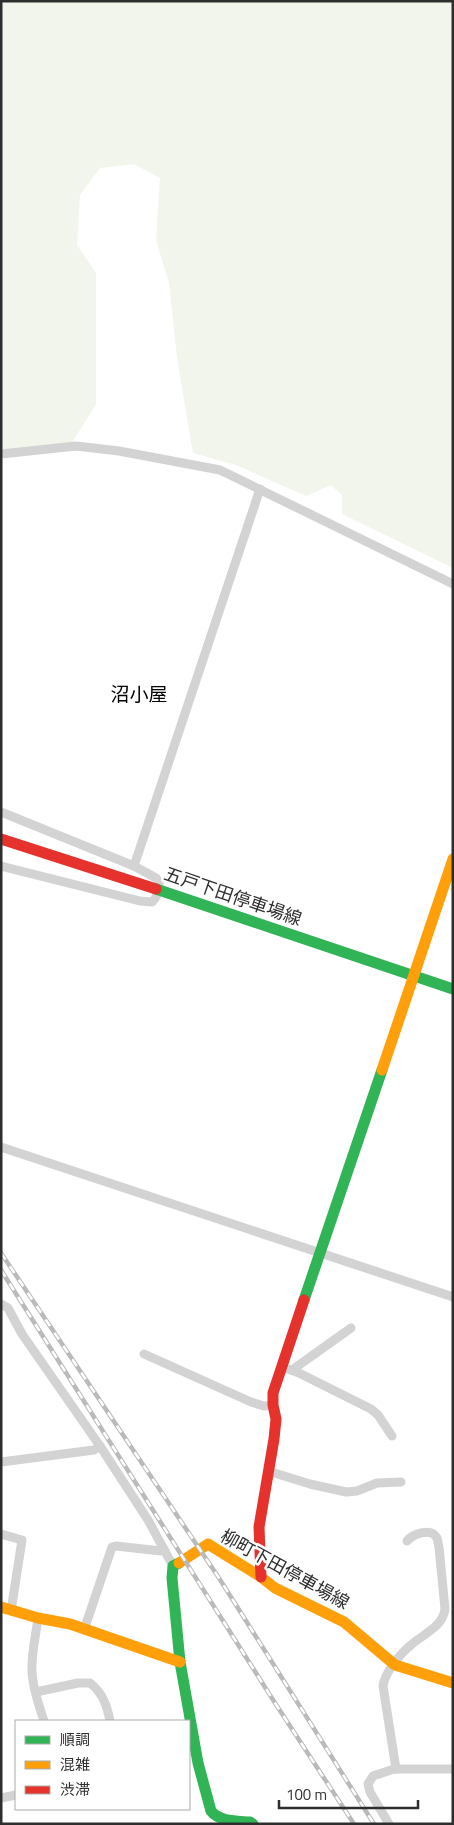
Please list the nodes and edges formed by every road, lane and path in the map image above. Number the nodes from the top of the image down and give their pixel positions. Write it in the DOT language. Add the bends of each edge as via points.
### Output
graph roads {
  1 [pos="1,454"];
  2 [pos="260,489"];
  3 [pos="453,584"];
  4 [pos="1,812"];
  5 [pos="1,839"];
  6 [pos="453,859"];
  7 [pos="1,866"];
  8 [pos="134,866"];
  9 [pos="159,890"];
  10 [pos="413,976"];
  11 [pos="453,989"];
  12 [pos="1,1147"];
  13 [pos="320,1253"];
  14 [pos="453,1297"];
  15 [pos="1,1304"];
  16 [pos="351,1328"];
  17 [pos="144,1354"];
  18 [pos="287,1369"];
  19 [pos="273,1405"];
  20 [pos="392,1436"];
  21 [pos="100,1446"];
  22 [pos="1,1462"];
  23 [pos="268,1471"];
  24 [pos="401,1482"];
  25 [pos="1,1534"];
  26 [pos="407,1541"];
  27 [pos="164,1550"];
  28 [pos="173,1566"];
  29 [pos="261,1576"];
  30 [pos="6,1609"];
  31 [pos="38,1618"];
  32 [pos="84,1630"];
  33 [pos="180,1662"];
  34 [pos="395,1665"];
  35 [pos="453,1683"];
  36 [pos="36,1692"];
  37 [pos="44,1720"];
  38 [pos="110,1720"];
  39 [pos="187,1720"];
  40 [pos="190,1740"];
  41 [pos="193,1764"];
  42 [pos="396,1769"];
  43 [pos="453,1769"];
  44 [pos="15,1795"];
  45 [pos="1,1798"];
  46 [pos="253,1824"];
  47 [pos="389,1824"];
  1 -- 2 [label="street" via="76,446 119,451 220,470"];
  2 -- 3 [label="street"];
  2 -- 8 [label="street"];
  4 -- 8 [label="street"];
  5 -- 9 [label="main road, 五戸下田停車場線"];
  6 -- 10 [label="main road"];
  7 -- 9 [label="street" via="140,901 152,902"];
  8 -- 9 [label="street" via="156,878"];
  9 -- 10 [label="main road, 五戸下田停車場線"];
  10 -- 11 [label="main road, 五戸下田停車場線"];
  10 -- 13 [label="main road"];
  12 -- 13 [label="street"];
  13 -- 14 [label="street"];
  13 -- 18 [label="main road"];
  15 -- 21 [label="street" via="8,1308 22,1334"];
  16 -- 18 [label="street"];
  17 -- 19 [label="street" via="251,1402"];
  18 -- 19 [label="main road" via="273,1393"];
  18 -- 20 [label="street" via="371,1410"];
  19 -- 23 [label="main road" via="276,1419"];
  21 -- 22 [label="street" via="94,1450"];
  21 -- 27 [label="street"];
  23 -- 24 [label="street" via="346,1492"];
  23 -- 29 [label="main road" via="259,1527"];
  25 -- 30 [label="street" via="22,1540"];
  26 -- 34 [label="street" via="424,1533 437,1538 445,1610 440,1622 410,1645"];
  27 -- 28 [label="street"];
  27 -- 32 [label="street" via="112,1547"];
  28 -- 29 [label="main road, 柳町下田停車場線" via="208,1544"];
  28 -- 33 [label="main road"];
  29 -- 34 [label="main road, 柳町下田停車場線" via="275,1588 344,1622"];
  30 -- 31 [label="main road"];
  31 -- 32 [label="main road"];
  31 -- 36 [label="street" via="32,1662"];
  32 -- 33 [label="main road"];
  33 -- 39 [label="main road"];
  34 -- 35 [label="main road, 柳町下田停車場線"];
  34 -- 42 [label="street" via="384,1679 383,1686"];
  36 -- 37 [label="street"];
  36 -- 38 [label="street" via="90,1683 105,1701"];
  40 -- 41 [label="main road"];
  41 -- 46 [label="main road" via="216,1817"];
  42 -- 43 [label="street"];
  42 -- 47 [label="street" via="373,1776 368,1784"];
  44 -- 45 [label="street"];
}
